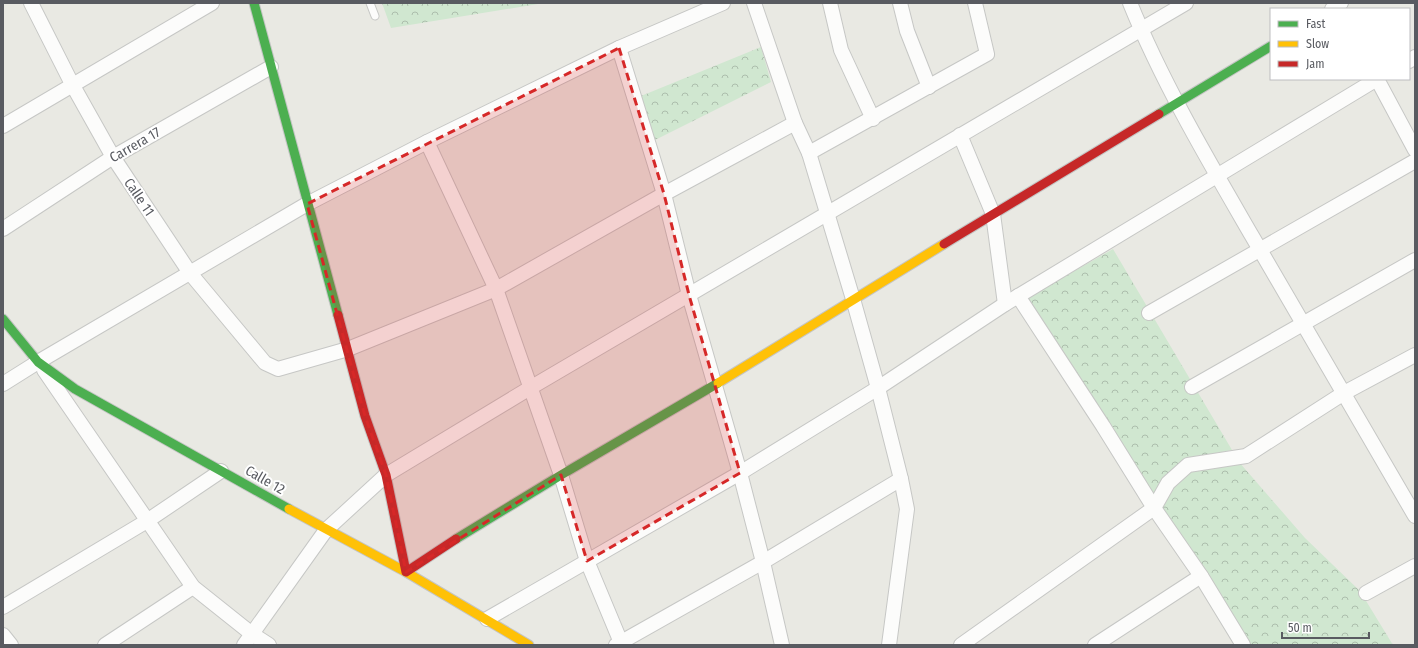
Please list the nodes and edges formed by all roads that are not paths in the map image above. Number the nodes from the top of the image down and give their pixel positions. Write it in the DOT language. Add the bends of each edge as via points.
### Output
graph roads {
  1 [pos="31,3"];
  2 [pos="212,3"];
  3 [pos="254,3"];
  4 [pos="370,3"];
  5 [pos="723,3"];
  6 [pos="754,3"];
  7 [pos="830,3"];
  8 [pos="900,3"];
  9 [pos="975,3"];
  10 [pos="1130,3"];
  11 [pos="1186,3"];
  12 [pos="375,16"];
  13 [pos="1141,30"];
  14 [pos="1270,47"];
  15 [pos="620,48"];
  16 [pos="271,67"];
  17 [pos="1375,80"];
  18 [pos="1378,80"];
  19 [pos="72,84"];
  20 [pos="929,87"];
  21 [pos="1176,103"];
  22 [pos="873,119"];
  23 [pos="795,123"];
  24 [pos="3,126"];
  25 [pos="960,136"];
  26 [pos="427,142"];
  27 [pos="1415,150"];
  28 [pos="809,153"];
  29 [pos="113,157"];
  30 [pos="1415,161"];
  31 [pos="1217,176"];
  32 [pos="664,194"];
  33 [pos="307,204"];
  34 [pos="827,214"];
  35 [pos="993,214"];
  36 [pos="3,229"];
  37 [pos="1260,249"];
  38 [pos="1415,260"];
  39 [pos="190,273"];
  40 [pos="496,289"];
  41 [pos="689,295"];
  42 [pos="1018,296"];
  43 [pos="853,298"];
  44 [pos="1005,304"];
  45 [pos="1149,313"];
  46 [pos="3,319"];
  47 [pos="1303,324"];
  48 [pos="348,349"];
  49 [pos="1415,355"];
  50 [pos="38,362"];
  51 [pos="3,384"];
  52 [pos="715,385"];
  53 [pos="1192,387"];
  54 [pos="530,388"];
  55 [pos="878,388"];
  56 [pos="1344,393"];
  57 [pos="221,471"];
  58 [pos="740,472"];
  59 [pos="561,475"];
  60 [pos="386,476"];
  61 [pos="901,479"];
  62 [pos="1154,508"];
  63 [pos="1415,516"];
  64 [pos="147,521"];
  65 [pos="326,530"];
  66 [pos="586,561"];
  67 [pos="763,562"];
  68 [pos="1415,566"];
  69 [pos="406,572"];
  70 [pos="1201,576"];
  71 [pos="192,587"];
  72 [pos="1366,593"];
  73 [pos="3,607"];
  74 [pos="487,619"];
  75 [pos="3,635"];
  76 [pos="248,639"];
  77 [pos="620,644"];
  78 [pos="11,645"];
  79 [pos="105,645"];
  80 [pos="269,645"];
  81 [pos="530,645"];
  82 [pos="782,645"];
  83 [pos="889,645"];
  84 [pos="961,645"];
  85 [pos="1095,645"];
  86 [pos="1243,645"];
  1 -- 19 [label="street, Calle 11"];
  2 -- 19 [label="street"];
  3 -- 16 [label="street"];
  4 -- 12 [label="lane"];
  5 -- 15 [label="street"];
  6 -- 23 [label="street"];
  7 -- 22 [label="street" via="842,50"];
  8 -- 20 [label="street" via="907,31"];
  9 -- 20 [label="street" via="987,54"];
  10 -- 13 [label="street"];
  11 -- 13 [label="street"];
  13 -- 21 [label="street"];
  13 -- 25 [label="street"];
  14 -- 21 [label="street"];
  15 -- 26 [label="street"];
  15 -- 32 [label="street"];
  16 -- 29 [label="street, Carrera 17"];
  16 -- 33 [label="street"];
  17 -- 31 [label="street"];
  18 -- 27 [label="street"];
  19 -- 24 [label="street"];
  19 -- 29 [label="street, Calle 11"];
  20 -- 22 [label="street"];
  21 -- 31 [label="street"];
  21 -- 35 [label="street"];
  22 -- 28 [label="street"];
  23 -- 28 [label="street"];
  23 -- 32 [label="street"];
  25 -- 34 [label="street"];
  25 -- 35 [label="street"];
  26 -- 33 [label="street"];
  26 -- 40 [label="street"];
  28 -- 34 [label="street"];
  29 -- 36 [label="street, Carrera 17"];
  29 -- 39 [label="street, Calle 11"];
  30 -- 37 [label="street"];
  31 -- 37 [label="street"];
  31 -- 42 [label="street"];
  32 -- 40 [label="street"];
  32 -- 41 [label="street"];
  33 -- 39 [label="street"];
  33 -- 48 [label="street"];
  34 -- 41 [label="street"];
  34 -- 43 [label="street"];
  35 -- 43 [label="street"];
  35 -- 44 [label="street"];
  37 -- 45 [label="street"];
  37 -- 47 [label="street"];
  38 -- 47 [label="street"];
  39 -- 48 [label="street, Calle 11" via="265,364 278,369"];
  39 -- 50 [label="street"];
  40 -- 48 [label="street"];
  40 -- 54 [label="street"];
  41 -- 52 [label="street"];
  41 -- 54 [label="street"];
  42 -- 44 [label="street"];
  42 -- 62 [label="street"];
  43 -- 52 [label="street"];
  43 -- 55 [label="street"];
  44 -- 55 [label="street"];
  46 -- 50 [label="street, Calle 12"];
  47 -- 53 [label="street"];
  47 -- 56 [label="street"];
  48 -- 60 [label="street" via="365,416"];
  49 -- 56 [label="street"];
  50 -- 51 [label="street"];
  50 -- 57 [label="street, Calle 12" via="75,389"];
  50 -- 64 [label="street"];
  52 -- 58 [label="street"];
  52 -- 59 [label="street"];
  54 -- 59 [label="street"];
  54 -- 60 [label="street"];
  55 -- 58 [label="street"];
  55 -- 61 [label="street"];
  56 -- 62 [label="street" via="1246,456 1188,465 1168,483"];
  56 -- 63 [label="street"];
  57 -- 64 [label="street"];
  57 -- 65 [label="street, Calle 12"];
  58 -- 66 [label="street"];
  58 -- 67 [label="street"];
  59 -- 66 [label="street"];
  59 -- 69 [label="street"];
  60 -- 65 [label="street"];
  60 -- 69 [label="street"];
  61 -- 67 [label="street"];
  61 -- 83 [label="street" via="907,509"];
  62 -- 70 [label="street"];
  62 -- 84 [label="street"];
  64 -- 71 [label="street"];
  64 -- 73 [label="street"];
  65 -- 69 [label="street, Calle 12"];
  65 -- 76 [label="street"];
  66 -- 74 [label="street"];
  66 -- 77 [label="street"];
  67 -- 77 [label="street"];
  67 -- 82 [label="street"];
  68 -- 72 [label="street"];
  69 -- 74 [label="street, Calle 12"];
  70 -- 85 [label="street"];
  70 -- 86 [label="street"];
  71 -- 76 [label="street"];
  71 -- 79 [label="street"];
  74 -- 81 [label="street, Calle 12"];
  75 -- 78 [label="street"];
  76 -- 80 [label="street"];
}
